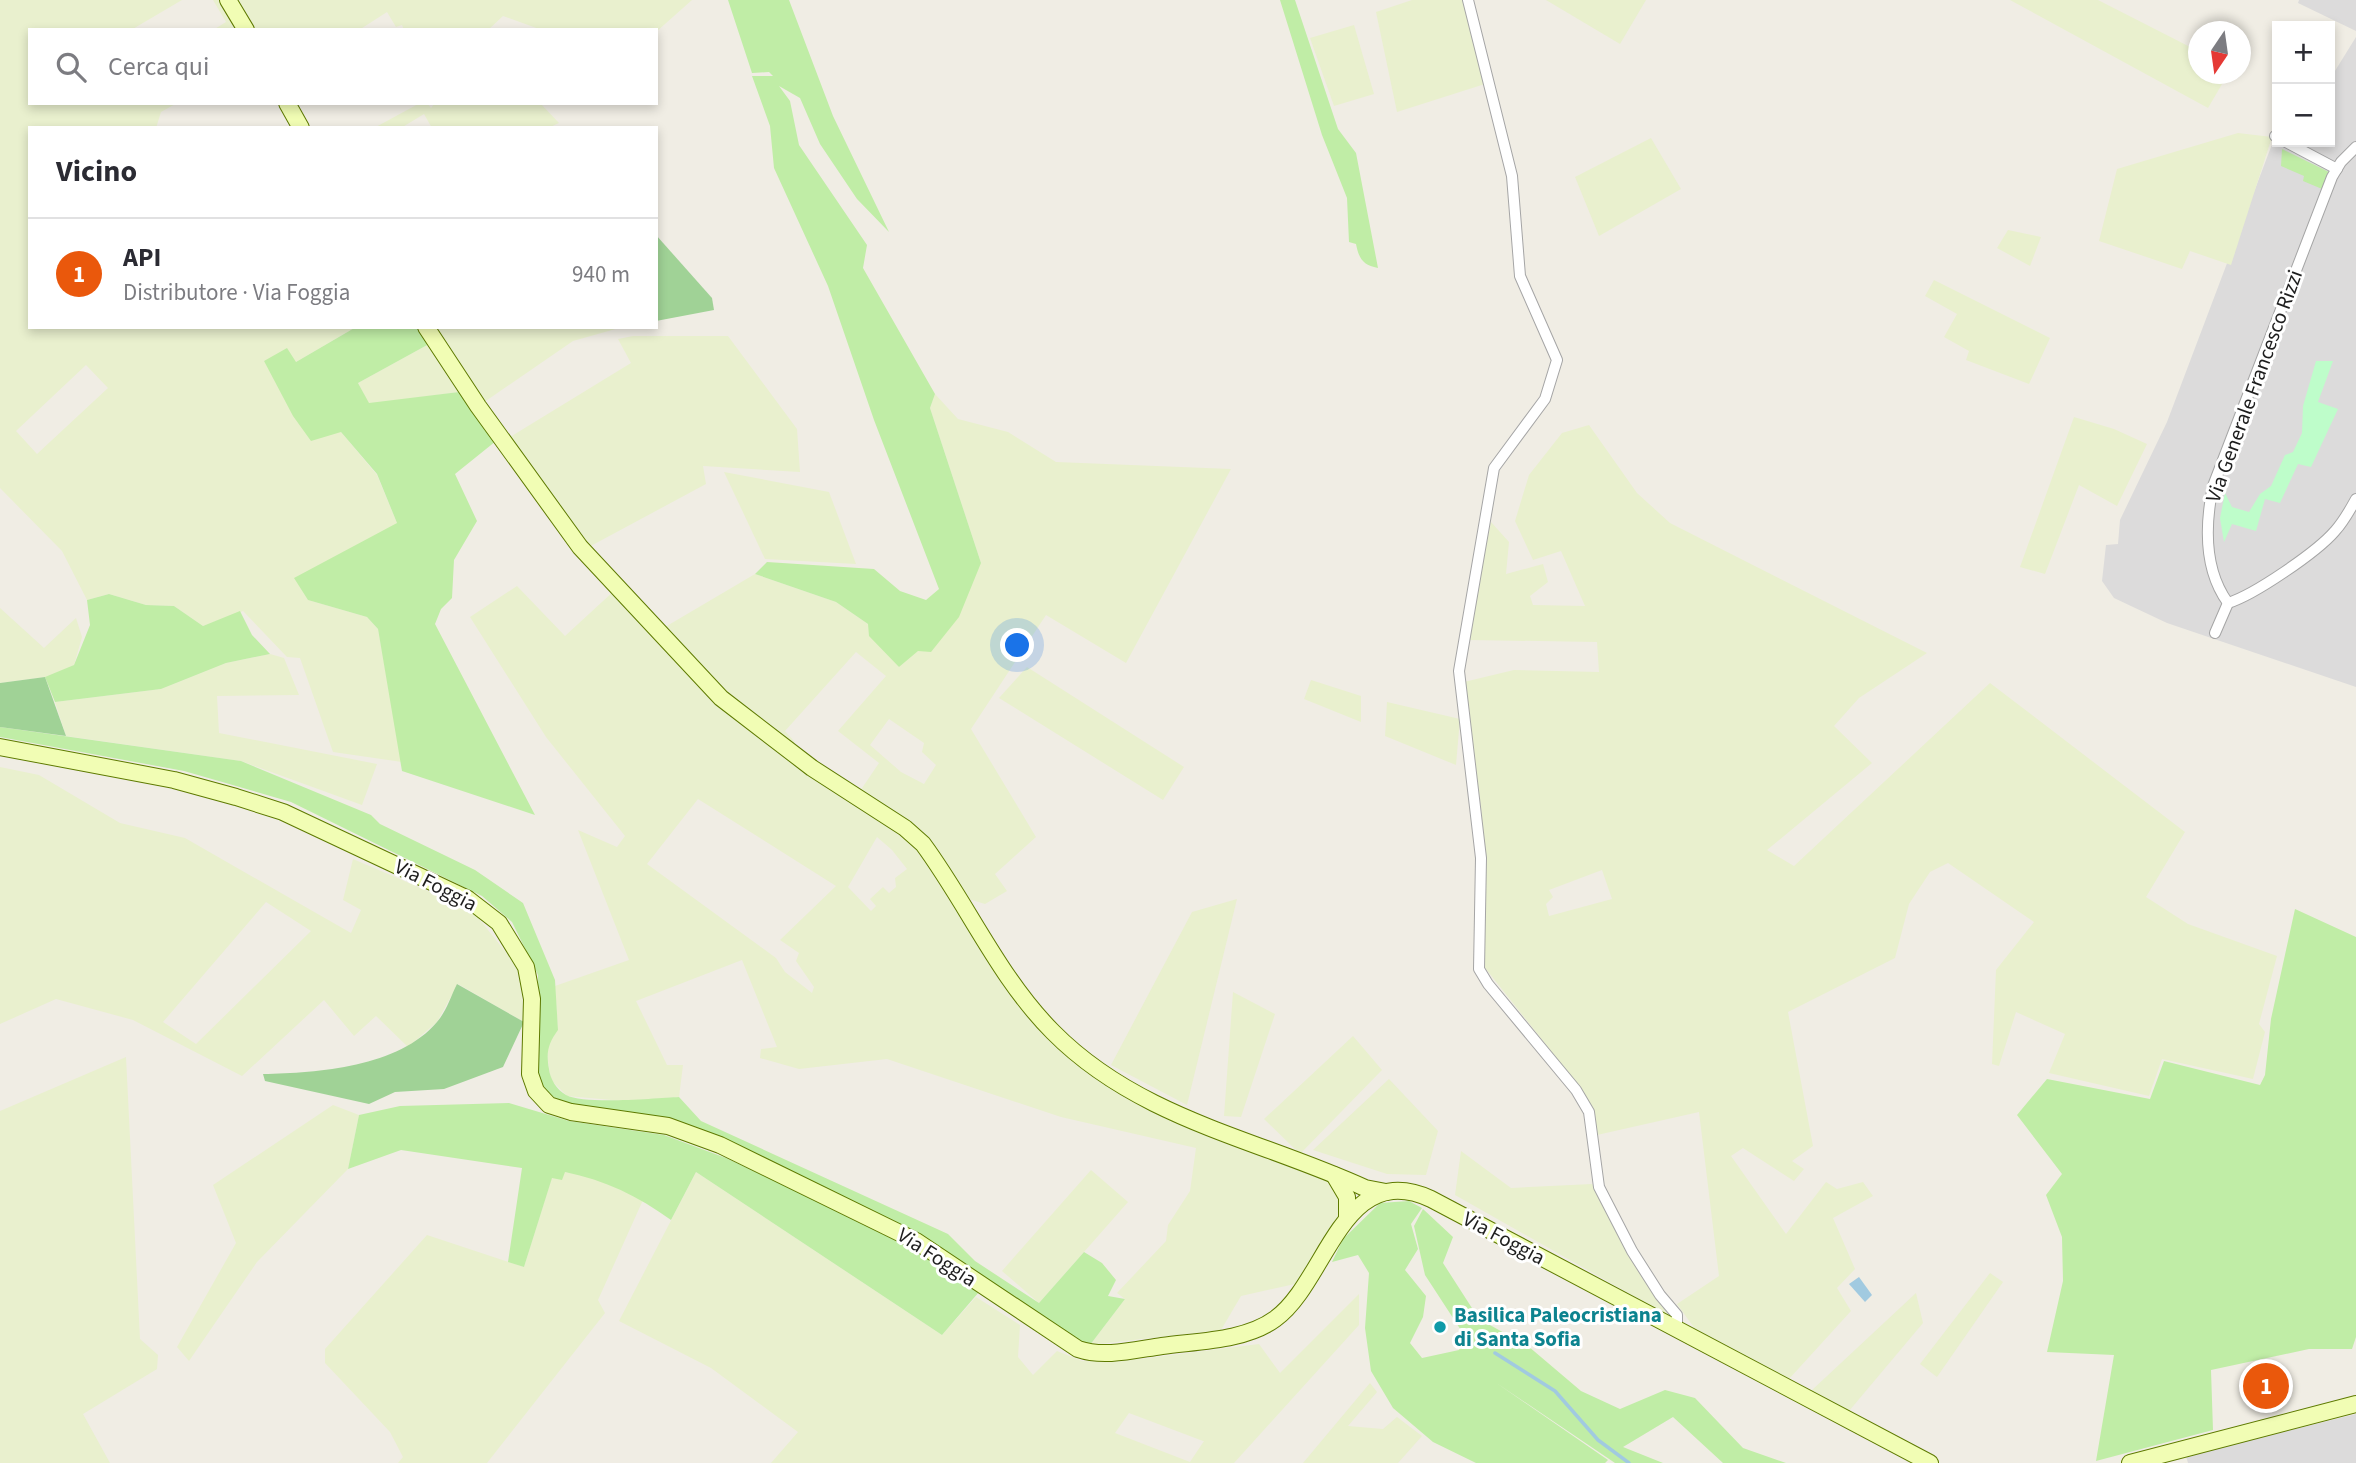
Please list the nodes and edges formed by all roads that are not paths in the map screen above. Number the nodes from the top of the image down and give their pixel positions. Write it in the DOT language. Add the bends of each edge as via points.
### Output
graph roads {
  1 [pos="228,0"];
  2 [pos="1468,0"];
  3 [pos="245,28"];
  4 [pos="288,105"];
  5 [pos="300,126"];
  6 [pos="2356,146"];
  7 [pos="2296,147"];
  8 [pos="2337,169"];
  9 [pos="427,329"];
  10 [pos="2356,499"];
  11 [pos="2228,603"];
  12 [pos="2215,634"];
  13 [pos="0,747"];
  14 [pos="1353,1190"];
  15 [pos="1385,1192"];
  16 [pos="1362,1204"];
  17 [pos="1348,1219"];
  18 [pos="1677,1329"];
  19 [pos="2356,1404"];
  20 [pos="1930,1463"];
  21 [pos="2130,1463"];
  1 -- 3 [label="main road"];
  2 -- 18 [label="street" via="1512,176 1520,276 1557,360 1545,399 1494,468 1459,671 1481,858 1479,969 1589,1112 1599,1187 1632,1251 1677,1315"];
  4 -- 5 [label="main road"];
  6 -- 8 [label="street, Via Generale Francesco Rizzi"];
  7 -- 8 [label="street"];
  8 -- 11 [label="street, Via Generale Francesco Rizzi" via="2213,486 2207,530 2212,567"];
  9 -- 14 [label="main road" via="580,547 721,698 923,844 1023,996 1052,1032 1149,1102 1334,1175"];
  10 -- 11 [label="street" via="2323,542 2244,597"];
  11 -- 12 [label="street"];
  13 -- 17 [label="main road, Via Foggia" via="174,780 248,800 468,899 499,923 526,967 532,999 530,1074 536,1091 549,1105 668,1126 720,1145 907,1235 1084,1351 1153,1347 1238,1334 1268,1324 1294,1301"];
  14 -- 15 [label="main road"];
  14 -- 16 [label="main road"];
  14 -- 17 [label="main road"];
  15 -- 16 [label="main road, Via Foggia"];
  15 -- 18 [label="main road, Via Foggia" via="1404,1191 1431,1199"];
  16 -- 17 [label="main road, Via Foggia"];
  18 -- 20 [label="main road, Via Foggia"];
  19 -- 21 [label="main road"];
}
